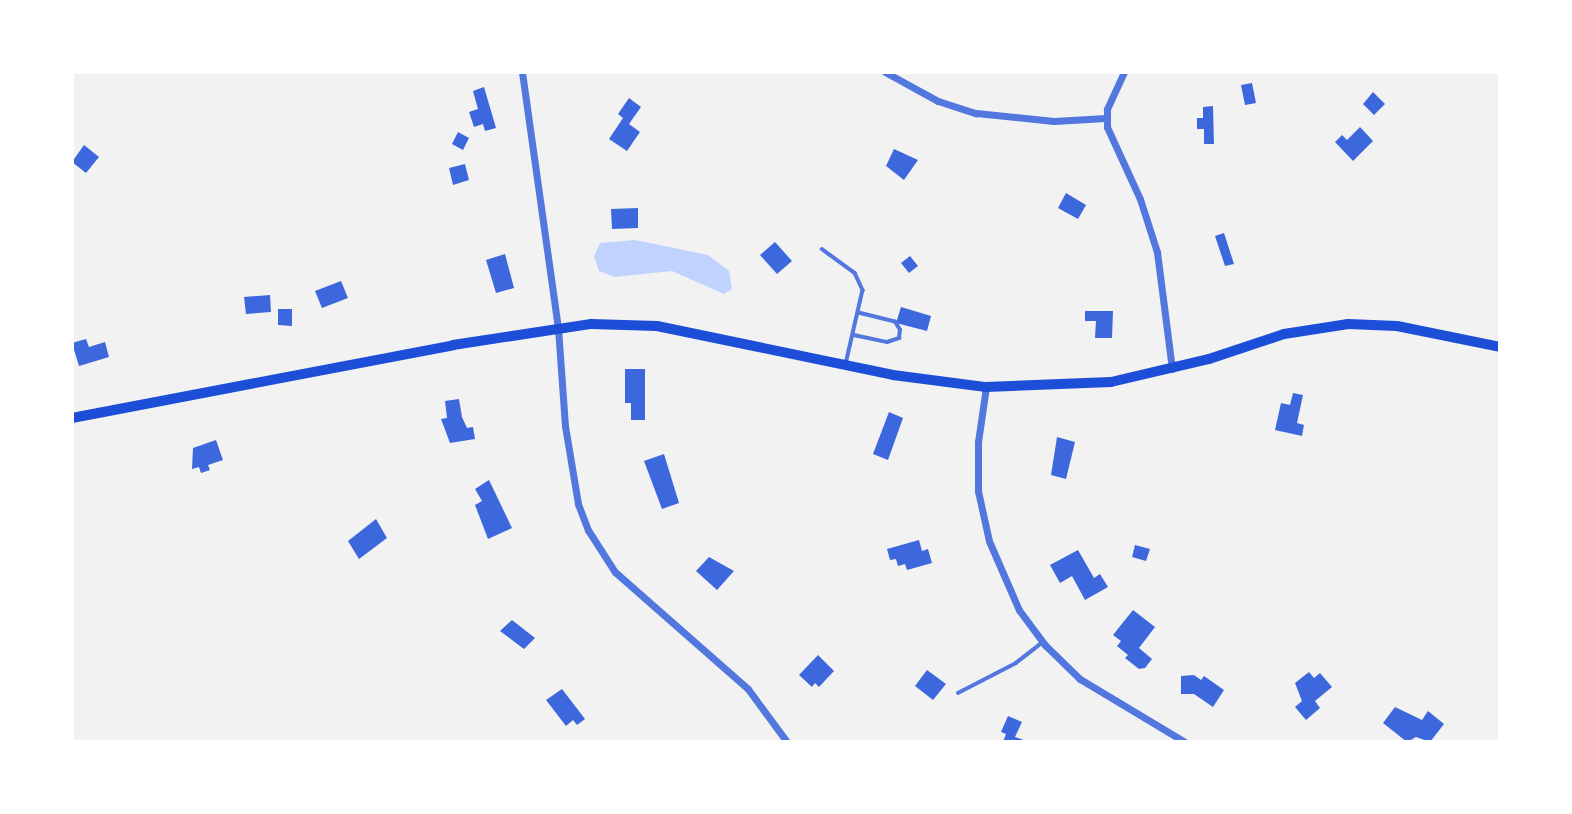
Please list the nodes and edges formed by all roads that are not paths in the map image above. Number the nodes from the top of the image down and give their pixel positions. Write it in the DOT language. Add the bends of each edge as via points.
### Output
graph roads {
  1 [pos="522,72"];
  2 [pos="885,72"];
  3 [pos="1124,72"];
  4 [pos="1105,118"];
  5 [pos="822,250"];
  6 [pos="859,313"];
  7 [pos="558,328"];
  8 [pos="854,335"];
  9 [pos="1500,347"];
  10 [pos="846,366"];
  11 [pos="1172,369"];
  12 [pos="986,387"];
  13 [pos="72,418"];
  14 [pos="1043,643"];
  15 [pos="958,693"];
  16 [pos="787,742"];
  17 [pos="1185,742"];
  1 -- 7 [label="street"];
  2 -- 4 [label="street" via="938,101 976,113 1054,121"];
  3 -- 4 [label="street"];
  4 -- 11 [label="street" via="1155,243"];
  5 -- 6 [label="lane" via="860,280"];
  6 -- 8 [label="lane"];
  6 -- 8 [label="lane" via="895,322 899,338 887,342"];
  7 -- 10 [label="main road" via="657,326"];
  7 -- 13 [label="main road"];
  7 -- 16 [label="street" via="568,446 578,504 588,530 615,572 747,689"];
  8 -- 10 [label="lane"];
  9 -- 11 [label="main road" via="1397,326 1348,324 1284,334"];
  10 -- 12 [label="main road"];
  11 -- 12 [label="main road" via="1083,386"];
  12 -- 14 [label="street" via="978,442 982,517 1007,589"];
  14 -- 15 [label="lane" via="1016,663"];
  14 -- 17 [label="street" via="1080,679"];
}
